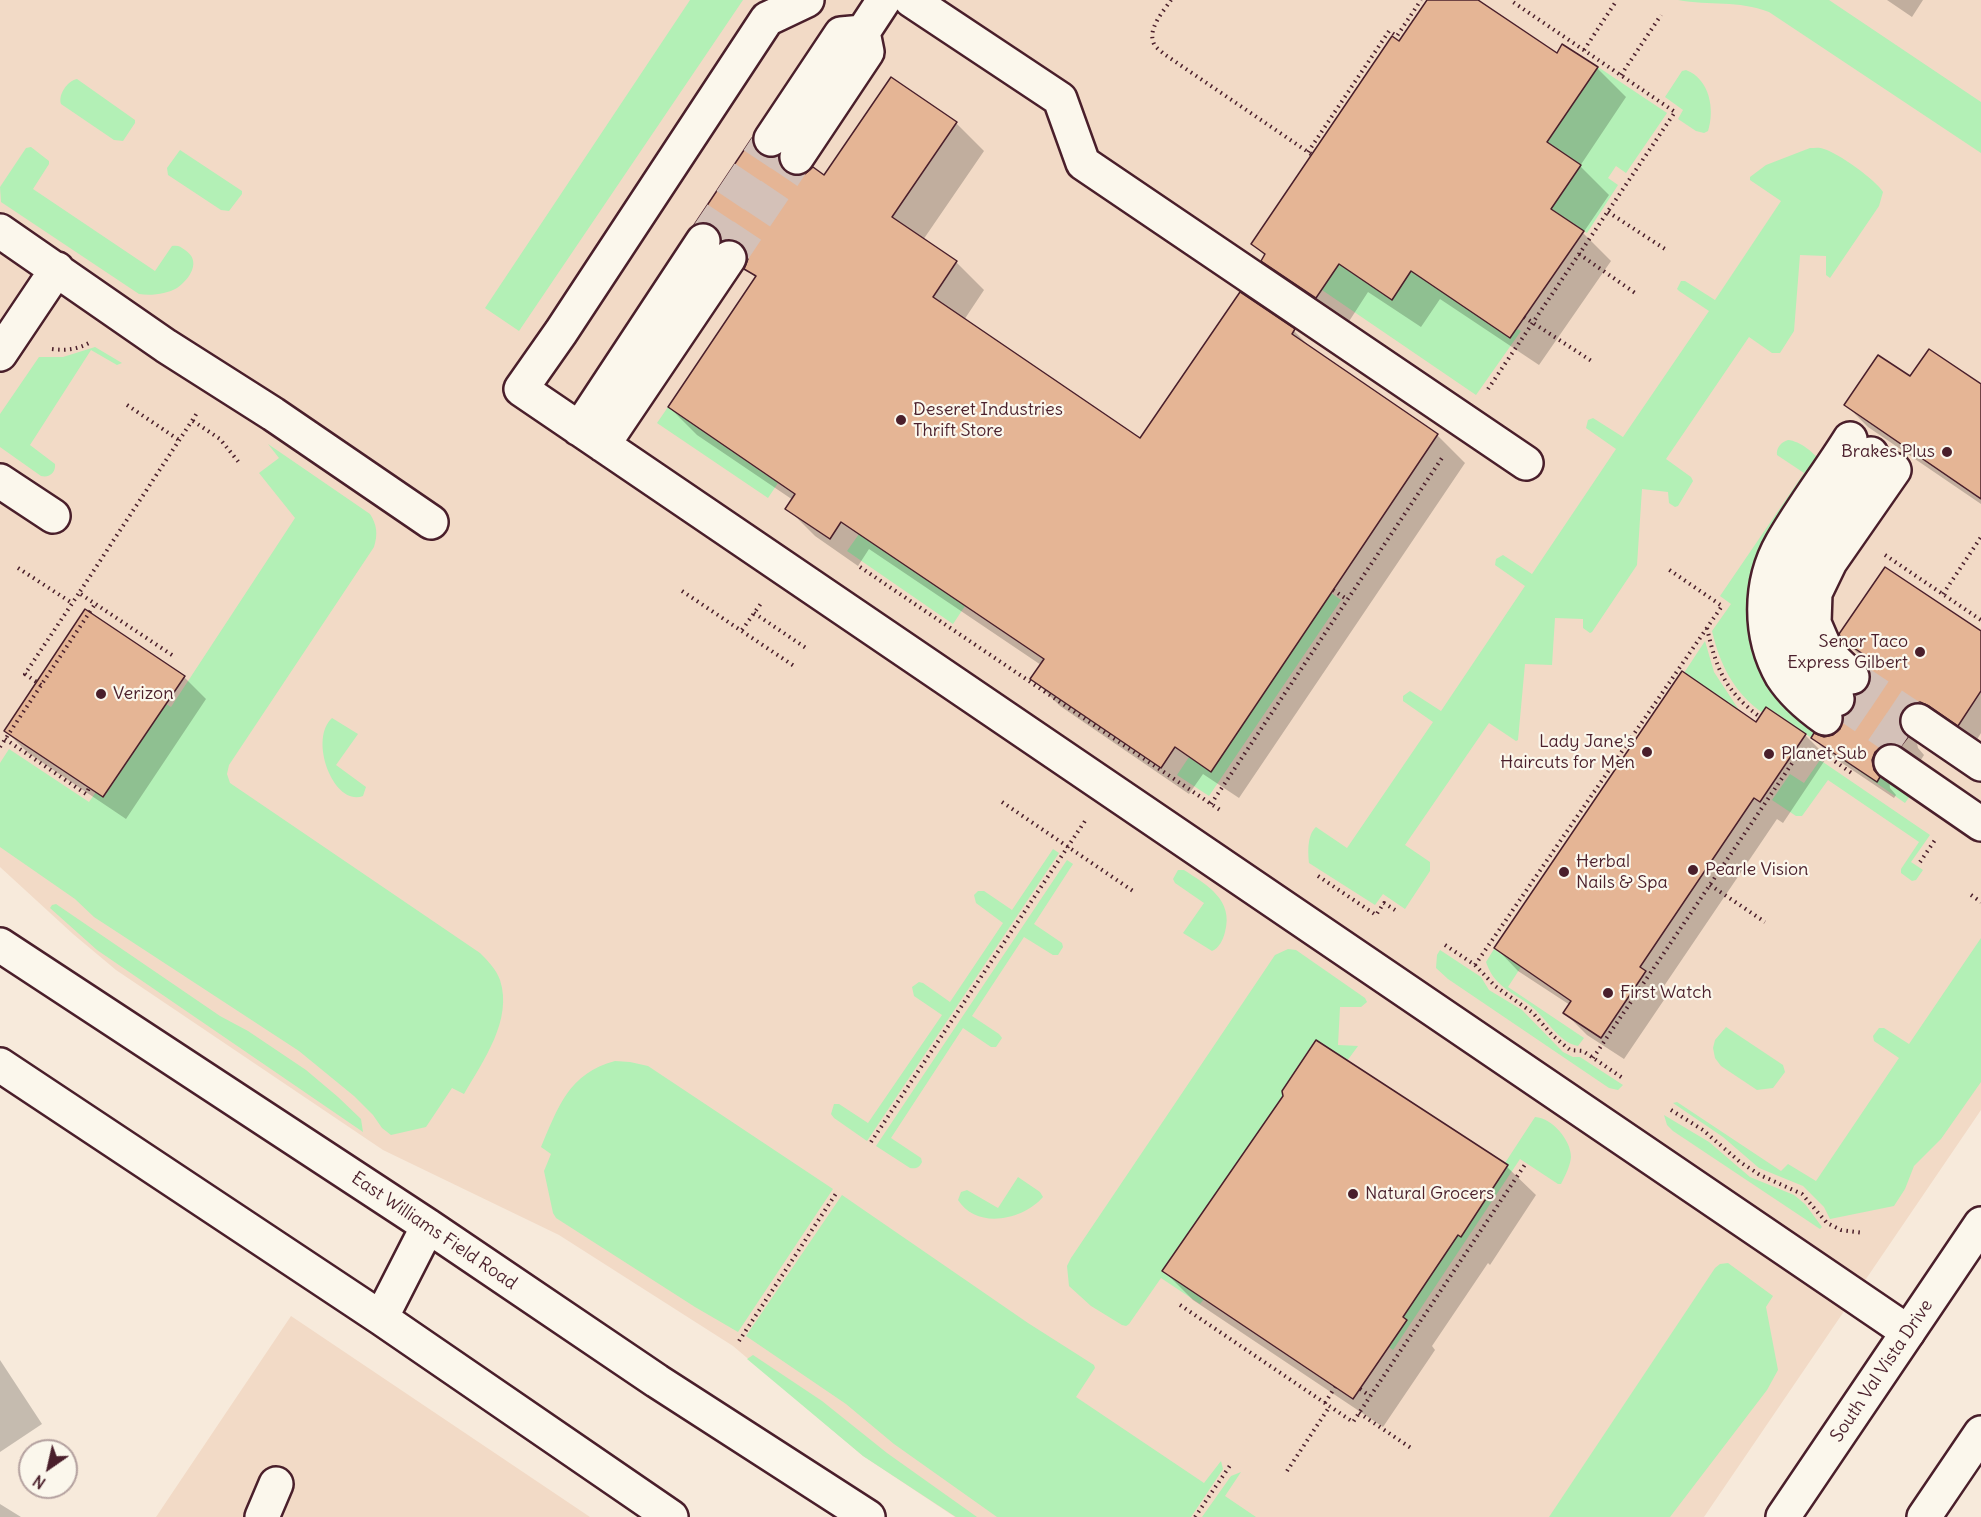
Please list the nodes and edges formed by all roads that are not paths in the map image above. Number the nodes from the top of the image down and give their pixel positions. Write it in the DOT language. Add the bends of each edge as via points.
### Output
graph roads {
  1 [pos="807,0"];
  2 [pos="884,0"];
  3 [pos="911,0"];
  4 [pos="784,148"];
  5 [pos="0,231"];
  6 [pos="716,250"];
  7 [pos="57,269"];
  8 [pos="0,354"];
  9 [pos="591,437"];
  10 [pos="1526,464"];
  11 [pos="0,482"];
  12 [pos="53,516"];
  13 [pos="431,522"];
  14 [pos="1838,698"];
  15 [pos="1904,742"];
  16 [pos="1981,764"];
  17 [pos="1981,797"];
  18 [pos="1981,824"];
  19 [pos="0,945"];
  20 [pos="0,1065"];
  21 [pos="1981,1224"];
  22 [pos="428,1226"];
  23 [pos="381,1318"];
  24 [pos="1908,1332"];
  25 [pos="1981,1433"];
  26 [pos="276,1484"];
  27 [pos="262,1517"];
  28 [pos="671,1517"];
  29 [pos="868,1517"];
  30 [pos="1783,1517"];
  31 [pos="1924,1517"];
  1 -- 9 [label="main road" via="767,19 521,389"];
  2 -- 4 [label="main road" via="863,32 867,52"];
  3 -- 10 [label="main road" via="1060,99 1083,163"];
  5 -- 7 [label="main road"];
  6 -- 9 [label="main road"];
  7 -- 8 [label="main road"];
  7 -- 13 [label="main road"];
  9 -- 24 [label="main road"];
  11 -- 12 [label="main road"];
  14 -- 14 [label="main road" via="1827,653 1814,623 1815,593 1872,454 1780,545 1766,585 1766,636 1782,676 1804,703"];
  15 -- 16 [label="main road"];
  15 -- 17 [label="main road"];
  15 -- 18 [label="main road"];
  19 -- 22 [label="main road, East Williams Field Road"];
  20 -- 23 [label="main road"];
  21 -- 24 [label="main road, South Val Vista Drive"];
  22 -- 23 [label="main road"];
  22 -- 29 [label="main road, East Williams Field Road" via="657,1382"];
  23 -- 28 [label="main road"];
  24 -- 30 [label="main road, South Val Vista Drive"];
  25 -- 31 [label="main road"];
  26 -- 27 [label="main road"];
}
